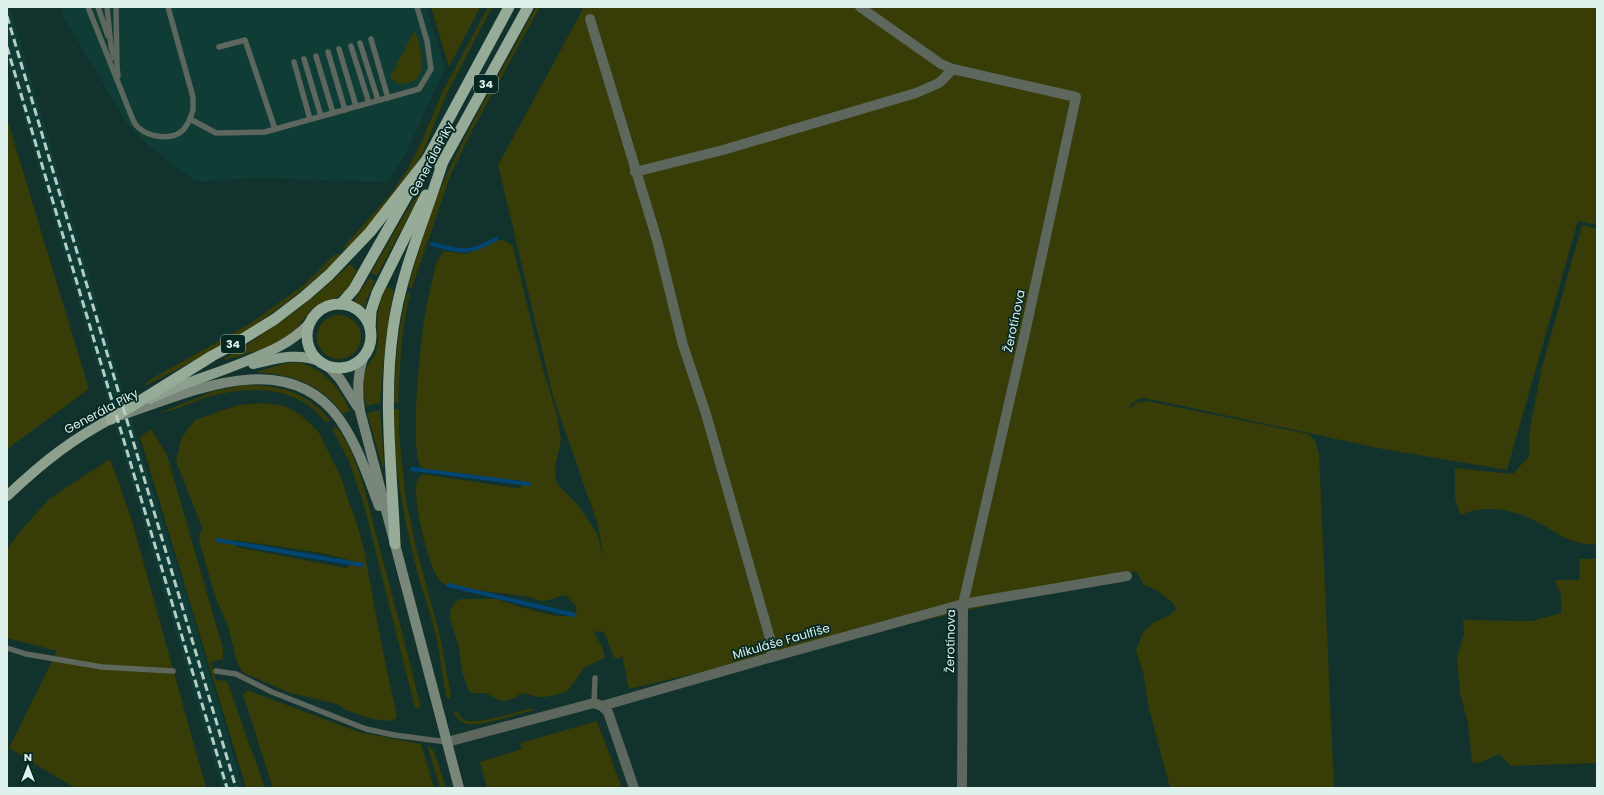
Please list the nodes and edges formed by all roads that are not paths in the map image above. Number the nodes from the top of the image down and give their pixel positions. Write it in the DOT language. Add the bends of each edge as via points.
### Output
graph roads {
  1 [pos="88,7"];
  2 [pos="98,7"];
  3 [pos="107,7"];
  4 [pos="116,7"];
  5 [pos="168,7"];
  6 [pos="417,7"];
  7 [pos="528,7"];
  8 [pos="860,7"];
  9 [pos="507,8"];
  10 [pos="590,19"];
  11 [pos="371,39"];
  12 [pos="360,43"];
  13 [pos="111,46"];
  14 [pos="351,46"];
  15 [pos="219,47"];
  16 [pos="339,49"];
  17 [pos="328,52"];
  18 [pos="316,56"];
  19 [pos="304,59"];
  20 [pos="294,62"];
  21 [pos="116,66"];
  22 [pos="953,70"];
  23 [pos="120,88"];
  24 [pos="388,98"];
  25 [pos="378,100"];
  26 [pos="368,103"];
  27 [pos="356,106"];
  28 [pos="345,110"];
  29 [pos="333,113"];
  30 [pos="321,116"];
  31 [pos="310,119"];
  32 [pos="190,120"];
  33 [pos="275,129"];
  34 [pos="428,158"];
  35 [pos="444,161"];
  36 [pos="635,172"];
  37 [pos="341,304"];
  38 [pos="309,324"];
  39 [pos="370,328"];
  40 [pos="364,356"];
  41 [pos="323,364"];
  42 [pos="222,371"];
  43 [pos="360,411"];
  44 [pos="111,419"];
  45 [pos="7,496"];
  46 [pos="395,544"];
  47 [pos="1127,576"];
  48 [pos="963,604"];
  49 [pos="7,648"];
  50 [pos="772,657"];
  51 [pos="173,671"];
  52 [pos="216,671"];
  53 [pos="595,678"];
  54 [pos="598,705"];
  55 [pos="447,742"];
  56 [pos="459,788"];
  57 [pos="634,788"];
  58 [pos="962,788"];
  1 -- 23 [label="lane"];
  2 -- 13 [label="lane"];
  3 -- 13 [label="lane"];
  4 -- 21 [label="lane"];
  5 -- 32 [label="lane" via="193,97"];
  6 -- 24 [label="lane" via="427,41 431,69 419,89"];
  7 -- 35 [label="highway, Generála Píky / 34"];
  8 -- 22 [label="street, Žerotínova"];
  9 -- 34 [label="highway, Generála Píky / 34"];
  10 -- 36 [label="street"];
  11 -- 24 [label="lane"];
  12 -- 25 [label="lane"];
  13 -- 21 [label="lane"];
  14 -- 26 [label="lane"];
  15 -- 33 [label="lane" via="245,40"];
  16 -- 27 [label="lane"];
  17 -- 28 [label="lane"];
  18 -- 29 [label="lane"];
  19 -- 30 [label="lane"];
  20 -- 31 [label="lane"];
  21 -- 23 [label="lane"];
  22 -- 36 [label="street" via="939,83 916,93 723,150"];
  22 -- 48 [label="street, Žerotínova" via="1076,97"];
  23 -- 32 [label="lane" via="133,120 139,128 149,134 173,136 182,131"];
  24 -- 25 [label="lane"];
  25 -- 26 [label="lane"];
  26 -- 27 [label="lane"];
  27 -- 28 [label="lane"];
  28 -- 29 [label="lane"];
  29 -- 30 [label="lane"];
  30 -- 31 [label="lane"];
  31 -- 33 [label="lane"];
  32 -- 33 [label="lane" via="216,133 265,132"];
  34 -- 37 [label="highway, Generála Píky / 34" via="354,289"];
  34 -- 44 [label="highway, 34" via="370,232 305,296 275,319"];
  35 -- 39 [label="highway, Generála Píky / 34" via="376,293"];
  35 -- 46 [label="highway" via="406,267 393,328 388,407"];
  36 -- 50 [label="street" via="657,240 683,345 706,414 769,635"];
  37 -- 38 [label="highway, 34" via="322,309 314,315"];
  37 -- 39 [label="highway" via="360,311"];
  38 -- 41 [label="highway" via="308,344 312,354"];
  38 -- 42 [label="main road, Generála Píky / 34" via="296,337 278,348"];
  39 -- 40 [label="highway, 34" via="369,348"];
  40 -- 41 [label="highway, 34" via="348,367 338,368"];
  40 -- 43 [label="main road" via="358,376"];
  41 -- 42 [label="main road, Generála Píky / 34" via="305,357 290,356"];
  41 -- 43 [label="main road" via="347,389"];
  42 -- 44 [label="main road, Generála Píky / 34" via="152,398"];
  43 -- 46 [label="main road"];
  44 -- 45 [label="main road, Generála Píky / 34" via="65,445"];
  44 -- 46 [label="main road" via="192,391 224,383 264,378 294,384 324,402 340,420 353,443"];
  46 -- 55 [label="main road"];
  47 -- 48 [label="street, Mikuláše Faulfiše"];
  48 -- 50 [label="street, Mikuláše Faulfiše"];
  48 -- 58 [label="street, Žerotínova"];
  49 -- 51 [label="lane" via="102,667"];
  50 -- 54 [label="street, Mikuláše Faulfiše"];
  52 -- 55 [label="lane" via="236,674 272,692 366,729"];
  53 -- 54 [label="lane"];
  54 -- 55 [label="street, Mikuláše Faulfiše"];
  54 -- 57 [label="street" via="608,712"];
  55 -- 56 [label="main road"];
}
